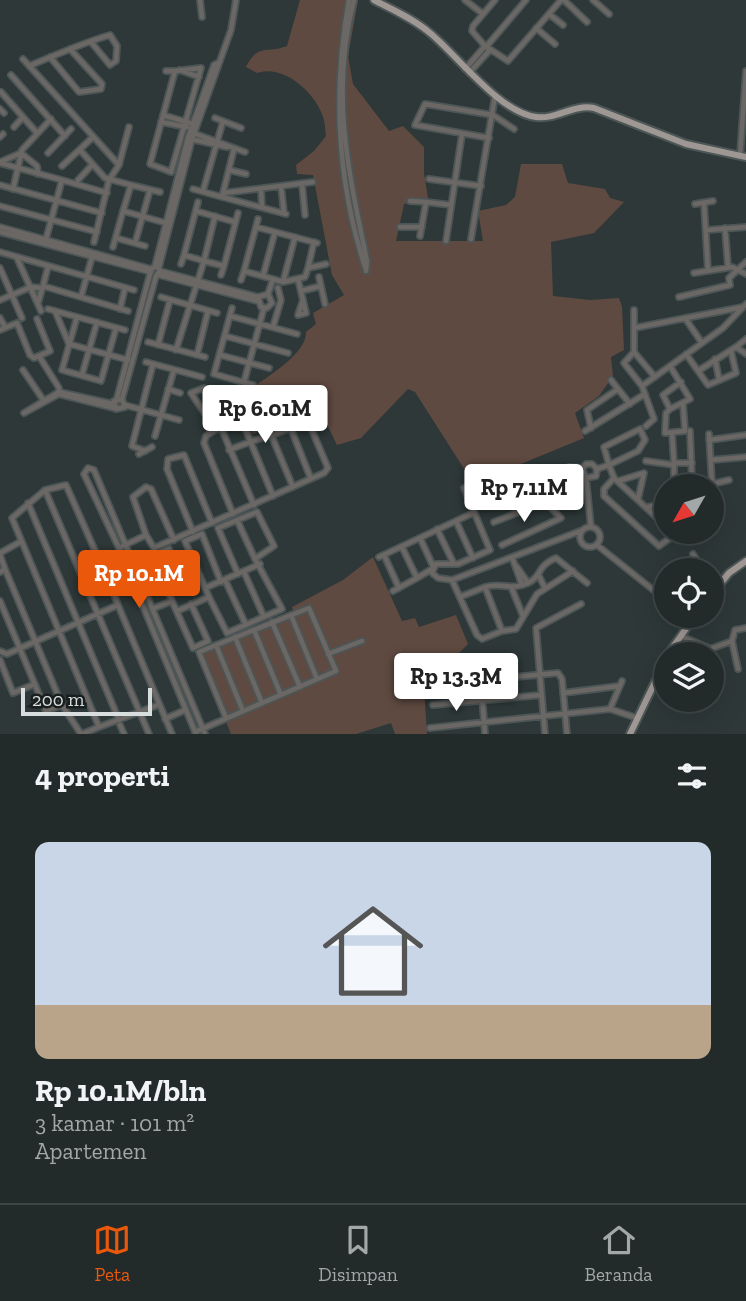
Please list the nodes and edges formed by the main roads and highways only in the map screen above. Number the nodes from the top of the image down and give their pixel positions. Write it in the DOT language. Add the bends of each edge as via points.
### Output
graph roads {
  1 [pos="374,0"];
  2 [pos="743,157"];
  3 [pos="746,561"];
  4 [pos="724,580"];
  5 [pos="654,683"];
  6 [pos="630,734"];
  1 -- 2 [label="main road" via="422,27 495,95 536,117 586,107 686,144"];
  3 -- 4 [label="main road"];
  5 -- 6 [label="main road"];
}
